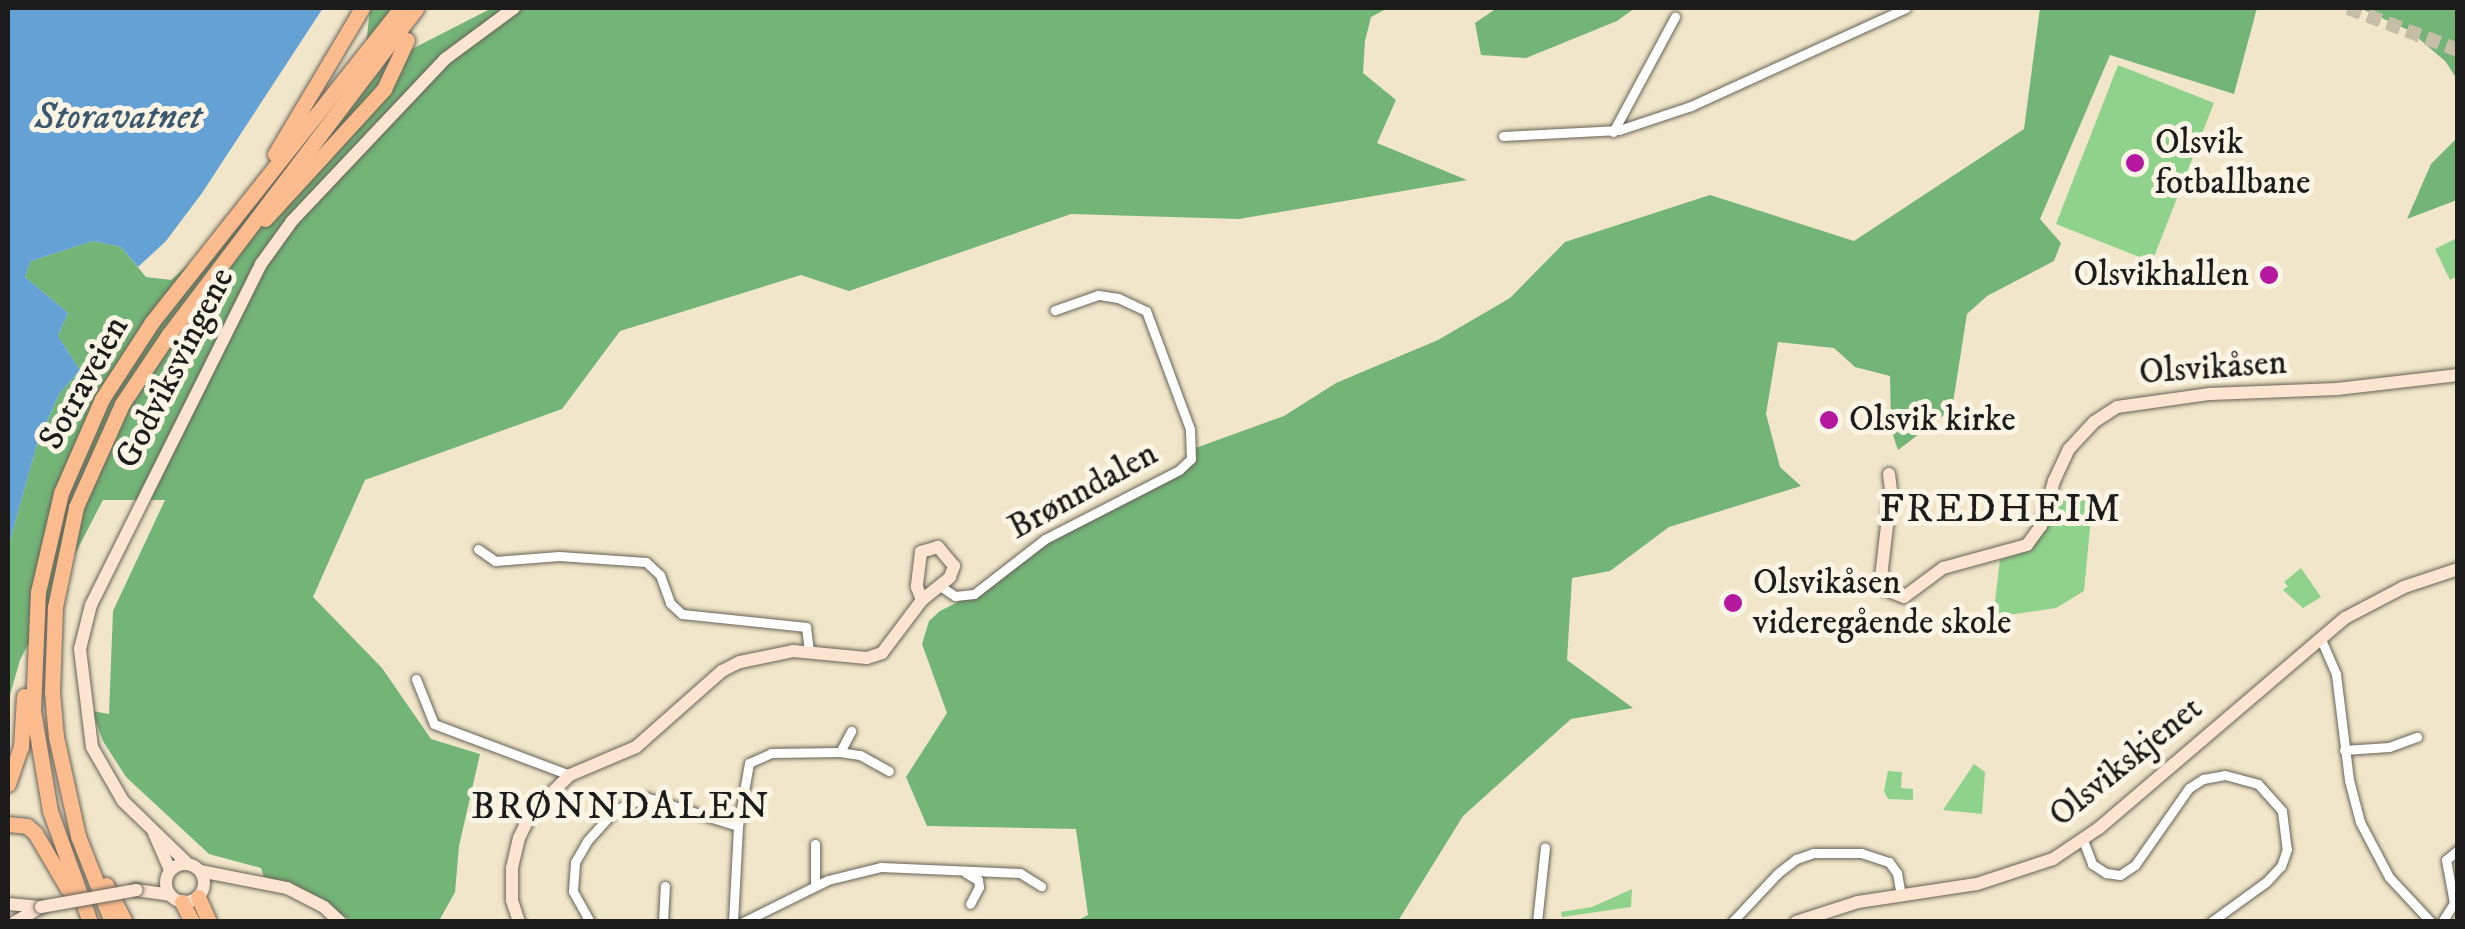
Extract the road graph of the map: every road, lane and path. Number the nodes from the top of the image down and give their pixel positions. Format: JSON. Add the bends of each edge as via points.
{"nodes":[{"id":1,"x":362,"y":8,"type":"edge"},
{"id":2,"x":401,"y":8,"type":"edge"},
{"id":3,"x":416,"y":8,"type":"edge"},
{"id":4,"x":514,"y":8,"type":"edge"},
{"id":5,"x":1906,"y":8,"type":"edge"},
{"id":6,"x":1675,"y":16,"type":"dead end"},
{"id":7,"x":407,"y":40,"type":"dead end"},
{"id":8,"x":352,"y":80,"type":"junction"},
{"id":9,"x":1612,"y":132,"type":"junction"},
{"id":10,"x":1503,"y":136,"type":"dead end"},
{"id":11,"x":238,"y":211,"type":"junction"},
{"id":12,"x":212,"y":277,"type":"junction"},
{"id":13,"x":1055,"y":310,"type":"dead end"},
{"id":14,"x":2458,"y":374,"type":"edge"},
{"id":15,"x":1889,"y":474,"type":"dead end"},
{"id":16,"x":478,"y":548,"type":"dead end"},
{"id":17,"x":2458,"y":569,"type":"edge"},
{"id":18,"x":940,"y":586,"type":"junction"},
{"id":19,"x":922,"y":600,"type":"junction"},
{"id":20,"x":35,"y":614,"type":"junction"},
{"id":21,"x":2320,"y":638,"type":"junction"},
{"id":22,"x":809,"y":652,"type":"junction"},
{"id":23,"x":416,"y":679,"type":"dead end"},
{"id":24,"x":850,"y":731,"type":"dead end"},
{"id":25,"x":2417,"y":737,"type":"dead end"},
{"id":26,"x":57,"y":747,"type":"junction"},
{"id":27,"x":2344,"y":750,"type":"junction"},
{"id":28,"x":840,"y":752,"type":"junction"},
{"id":29,"x":889,"y":771,"type":"dead end"},
{"id":30,"x":570,"y":775,"type":"junction"},
{"id":31,"x":8,"y":784,"type":"edge"},
{"id":32,"x":8,"y":824,"type":"edge"},
{"id":33,"x":150,"y":826,"type":"junction"},
{"id":34,"x":738,"y":826,"type":"junction"},
{"id":35,"x":2083,"y":840,"type":"junction"},
{"id":36,"x":815,"y":844,"type":"dead end"},
{"id":37,"x":1545,"y":847,"type":"dead end"},
{"id":38,"x":2458,"y":850,"type":"edge"},
{"id":39,"x":194,"y":868,"type":"junction"},
{"id":40,"x":966,"y":872,"type":"junction"},
{"id":41,"x":168,"y":873,"type":"junction"},
{"id":42,"x":237,"y":878,"type":"junction"},
{"id":43,"x":665,"y":886,"type":"dead end"},
{"id":44,"x":815,"y":886,"type":"junction"},
{"id":45,"x":1041,"y":886,"type":"dead end"},
{"id":46,"x":136,"y":890,"type":"junction"},
{"id":47,"x":189,"y":895,"type":"junction"},
{"id":48,"x":1901,"y":896,"type":"junction"},
{"id":49,"x":8,"y":904,"type":"edge"},
{"id":50,"x":970,"y":904,"type":"dead end"},
{"id":51,"x":41,"y":907,"type":"junction"},
{"id":52,"x":729,"y":920,"type":"edge"},
{"id":53,"x":14,"y":922,"type":"edge"},
{"id":54,"x":87,"y":922,"type":"edge"},
{"id":55,"x":112,"y":922,"type":"edge"},
{"id":56,"x":125,"y":922,"type":"edge"},
{"id":57,"x":192,"y":922,"type":"edge"},
{"id":58,"x":209,"y":922,"type":"edge"},
{"id":59,"x":340,"y":922,"type":"edge"},
{"id":60,"x":519,"y":922,"type":"edge"},
{"id":61,"x":590,"y":922,"type":"edge"},
{"id":62,"x":663,"y":922,"type":"edge"},
{"id":63,"x":743,"y":922,"type":"edge"},
{"id":64,"x":1536,"y":922,"type":"edge"},
{"id":65,"x":1732,"y":922,"type":"edge"},
{"id":66,"x":1796,"y":922,"type":"edge"},
{"id":67,"x":2210,"y":922,"type":"edge"},
{"id":68,"x":2431,"y":922,"type":"edge"},
{"id":69,"x":2442,"y":922,"type":"edge"}],
"edges":[{"from":1,"to":11,"type":"highway"},
{"from":2,"to":8,"type":"highway","name":"Sotraveien"},
{"from":3,"to":8,"type":"highway","name":"Sotraveien"},
{"from":4,"to":33,"type":"main road","name":"Godviksvingene","via":[[432,72],[292,221],[261,264],[91,605],[80,649],[92,747],[112,788]]},
{"from":5,"to":9,"type":"street","via":[[1691,106]]},
{"from":6,"to":9,"type":"street"},
{"from":7,"to":12,"type":"highway","via":[[373,102]]},
{"from":8,"to":11,"type":"highway","name":"Sotraveien"},
{"from":8,"to":12,"type":"highway","name":"Sotraveien"},
{"from":9,"to":10,"type":"street"},
{"from":11,"to":20,"type":"highway","name":"Sotraveien","via":[[102,399],[61,493]]},
{"from":12,"to":26,"type":"highway","name":"Sotraveien","via":[[122,404],[76,508],[54,627]]},
{"from":13,"to":18,"type":"street","name":"Brønndalen","via":[[1098,296],[1146,311],[1190,429],[1192,459],[1045,539],[974,594],[955,596]]},
{"from":14,"to":15,"type":"main road","name":"Olsvikåsen","via":[[2114,408],[2069,449],[2042,526],[2027,545],[1944,568],[1904,597],[1886,590],[1881,577]]},
{"from":16,"to":22,"type":"street","via":[[496,561],[576,556],[646,562],[682,614],[806,627]]},
{"from":17,"to":21,"type":"main road","name":"Olsvikskjenet","via":[[2378,598]]},
{"from":18,"to":19,"type":"main road"},
{"from":18,"to":19,"type":"main road","via":[[954,566],[938,546],[924,548],[917,586]]},
{"from":19,"to":22,"type":"main road","via":[[875,656]]},
{"from":20,"to":31,"type":"highway","via":[[25,638],[20,748]]},
{"from":20,"to":54,"type":"highway","name":"Sotraveien","via":[[38,755]]},
{"from":21,"to":27,"type":"street","via":[[2336,674]]},
{"from":21,"to":35,"type":"main road","name":"Olsvikskjenet"},
{"from":22,"to":30,"type":"main road","via":[[770,654],[732,666],[636,747]]},
{"from":23,"to":30,"type":"street","via":[[434,724]]},
{"from":24,"to":28,"type":"street"},
{"from":25,"to":27,"type":"street"},
{"from":26,"to":55,"type":"highway","name":"Sotraveien","via":[[78,836]]},
{"from":26,"to":56,"type":"highway","via":[[67,760],[100,872]]},
{"from":27,"to":68,"type":"street","via":[[2374,853]]},
{"from":28,"to":29,"type":"street"},
{"from":28,"to":34,"type":"street","via":[[770,753],[753,760]]},
{"from":30,"to":60,"type":"main road","via":[[531,813],[519,838],[512,900]]},
{"from":32,"to":54,"type":"highway","via":[[27,826],[39,837]]},
{"from":33,"to":39,"type":"main road","name":"Godviksvingene"},
{"from":33,"to":41,"type":"main road","name":"Godviksvingene"},
{"from":34,"to":52,"type":"street"},
{"from":34,"to":61,"type":"street","via":[[644,797],[615,810],[575,862],[572,891]]},
{"from":35,"to":48,"type":"main road","name":"Olsvikskjenet","via":[[2000,877]]},
{"from":35,"to":67,"type":"street","via":[[2092,864],[2120,875],[2189,788],[2225,775],[2258,784],[2282,812],[2288,850],[2266,882]]},
{"from":36,"to":44,"type":"street"},
{"from":37,"to":64,"type":"street"},
{"from":38,"to":69,"type":"street","via":[[2446,860],[2454,904]]},
{"from":39,"to":41,"type":"main road"},
{"from":39,"to":42,"type":"main road"},
{"from":39,"to":47,"type":"main road"},
{"from":40,"to":44,"type":"street","via":[[881,867]]},
{"from":40,"to":45,"type":"street","via":[[1020,873]]},
{"from":40,"to":50,"type":"street","via":[[979,887]]},
{"from":41,"to":46,"type":"main road"},
{"from":41,"to":47,"type":"main road","name":"Godviksvingene"},
{"from":42,"to":47,"type":"main road"},
{"from":42,"to":59,"type":"main road","via":[[287,888]]},
{"from":43,"to":62,"type":"street"},
{"from":44,"to":63,"type":"street"},
{"from":46,"to":47,"type":"main road"},
{"from":46,"to":51,"type":"main road","bridge":true},
{"from":47,"to":57,"type":"highway"},
{"from":47,"to":58,"type":"highway"},
{"from":48,"to":65,"type":"street","via":[[1889,862],[1862,853],[1814,853],[1796,858]]},
{"from":48,"to":66,"type":"main road","name":"Olsvikskjenet"},
{"from":49,"to":51,"type":"main road"},
{"from":49,"to":53,"type":"main road"},
{"from":51,"to":53,"type":"main road"}]}
